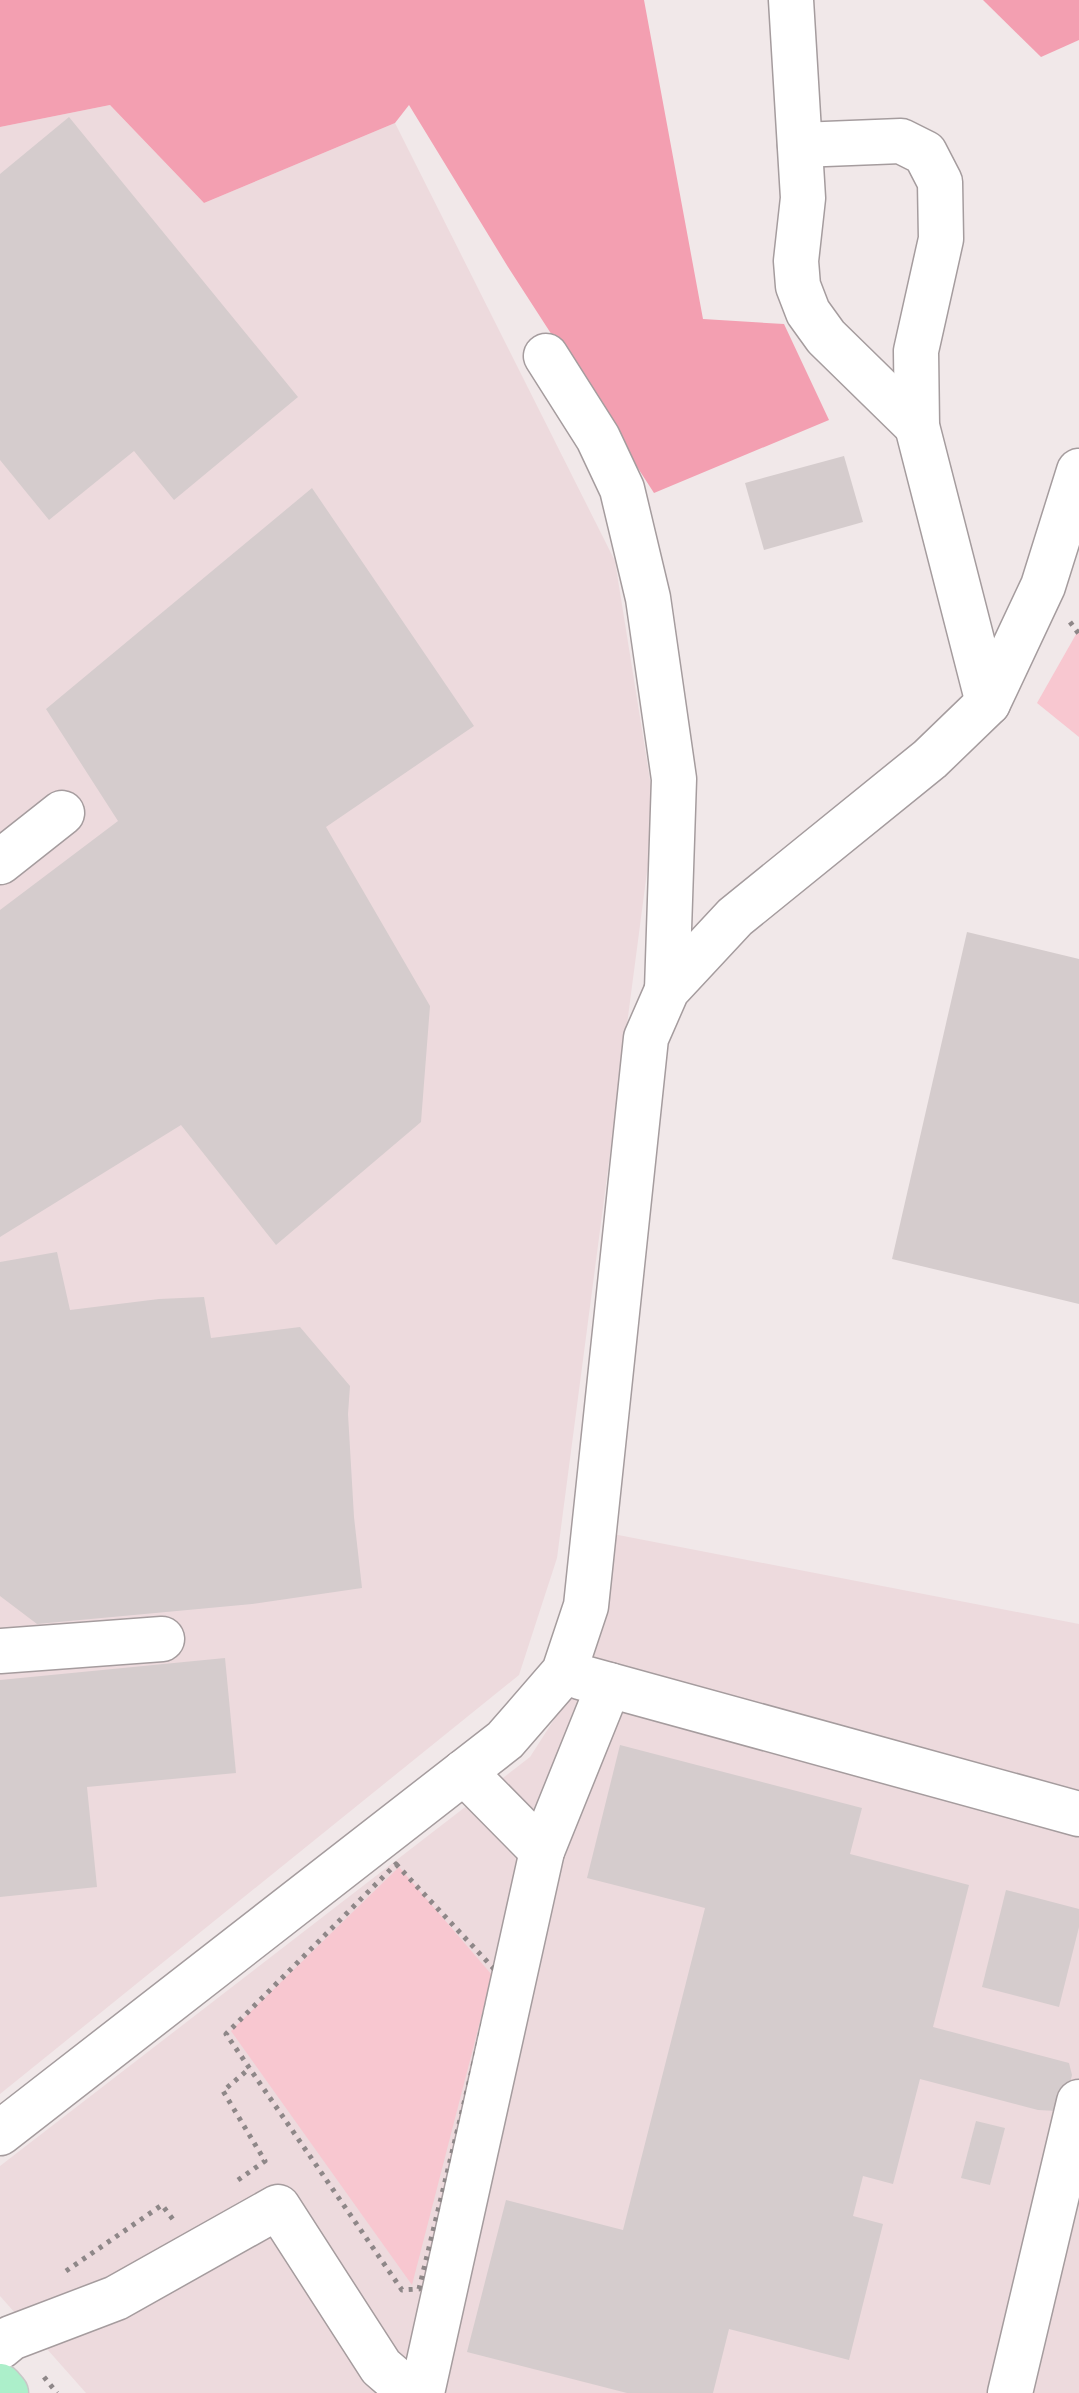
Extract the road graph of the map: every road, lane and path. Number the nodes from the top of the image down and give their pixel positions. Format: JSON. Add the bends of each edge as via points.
{"nodes":[{"id":1,"x":791,"y":0,"type":"edge"},
{"id":2,"x":800,"y":145,"type":"junction"},
{"id":3,"x":546,"y":356,"type":"dead end"},
{"id":4,"x":917,"y":426,"type":"junction"},
{"id":5,"x":1079,"y":471,"type":"edge"},
{"id":6,"x":988,"y":703,"type":"junction"},
{"id":7,"x":62,"y":813,"type":"dead end"},
{"id":8,"x":0,"y":862,"type":"edge"},
{"id":9,"x":667,"y":990,"type":"junction"},
{"id":10,"x":162,"y":1639,"type":"dead end"},
{"id":11,"x":0,"y":1651,"type":"edge"},
{"id":12,"x":564,"y":1672,"type":"junction"},
{"id":13,"x":609,"y":1685,"type":"junction"},
{"id":14,"x":464,"y":1772,"type":"junction"},
{"id":15,"x":1079,"y":1814,"type":"edge"},
{"id":16,"x":542,"y":1851,"type":"junction"},
{"id":17,"x":250,"y":2068,"type":"junction"},
{"id":18,"x":1079,"y":2102,"type":"edge"},
{"id":19,"x":0,"y":2133,"type":"edge"},
{"id":20,"x":230,"y":2186,"type":"dead end"},
{"id":21,"x":188,"y":2217,"type":"dead end"},
{"id":22,"x":62,"y":2274,"type":"dead end"},
{"id":23,"x":0,"y":2347,"type":"edge"},
{"id":24,"x":0,"y":2386,"type":"edge"},
{"id":25,"x":6,"y":2393,"type":"edge"},
{"id":26,"x":411,"y":2393,"type":"edge"},
{"id":27,"x":422,"y":2393,"type":"edge"},
{"id":28,"x":1010,"y":2393,"type":"edge"}],
"edges":[{"from":1,"to":2,"type":"street"},
{"from":2,"to":4,"type":"street","via":[[803,198],[796,261],[808,312],[826,337]]},
{"from":2,"to":4,"type":"street","via":[[901,141],[925,153],[940,182],[941,239],[916,351]]},
{"from":3,"to":9,"type":"street","via":[[598,438],[622,489],[648,598],[674,779]]},
{"from":4,"to":6,"type":"street"},
{"from":5,"to":6,"type":"street","via":[[1043,586]]},
{"from":6,"to":9,"type":"street","via":[[930,759],[735,917]]},
{"from":7,"to":8,"type":"street"},
{"from":9,"to":12,"type":"street","via":[[646,1038],[586,1606]]},
{"from":10,"to":11,"type":"street"},
{"from":12,"to":13,"type":"street"},
{"from":12,"to":14,"type":"street","via":[[505,1740]]},
{"from":13,"to":15,"type":"street"},
{"from":13,"to":16,"type":"street"},
{"from":14,"to":16,"type":"street"},
{"from":14,"to":19,"type":"street"},
{"from":16,"to":27,"type":"street"},
{"from":17,"to":17,"type":"path","via":[[226,2034],[396,1864],[496,1971],[419,2289],[402,2290]]},
{"from":17,"to":20,"type":"path","via":[[223,2091],[265,2161]]},
{"from":18,"to":28,"type":"street"},
{"from":21,"to":22,"type":"path","via":[[177,2225],[162,2205]]},
{"from":23,"to":26,"type":"street","via":[[11,2338],[116,2298],[278,2207],[381,2367]]},
{"from":24,"to":25,"type":"main road"}]}
